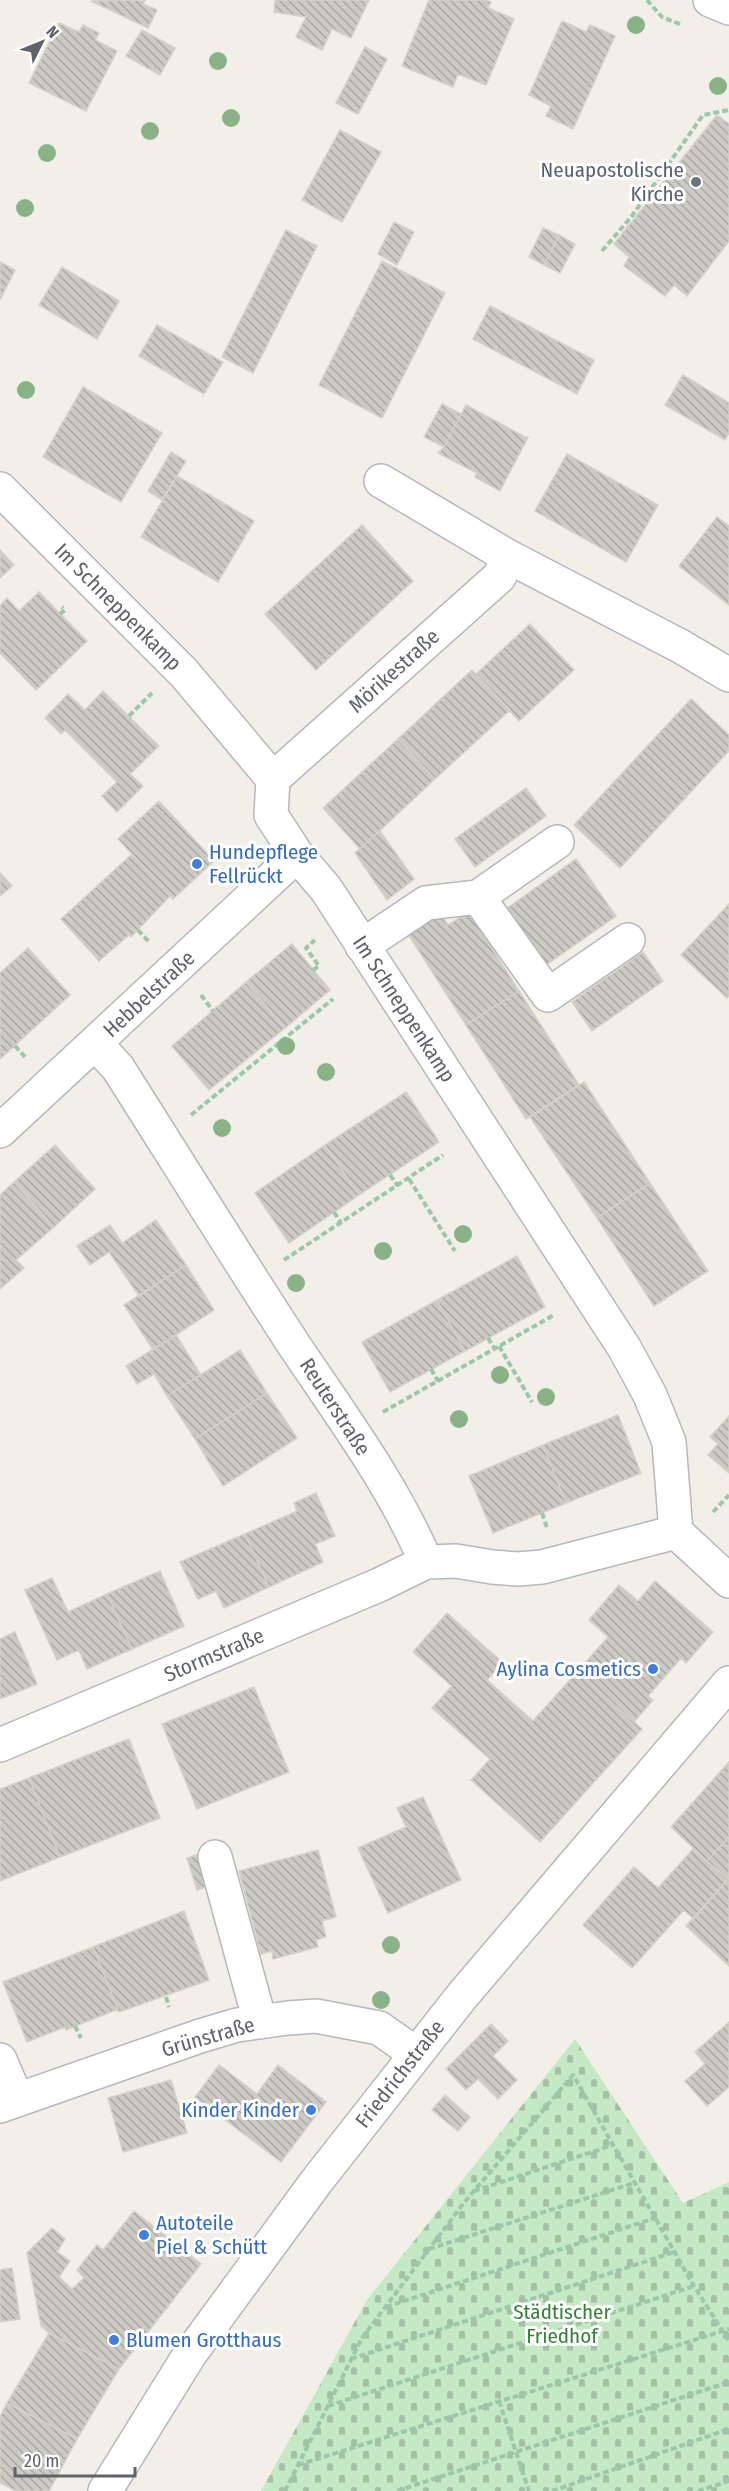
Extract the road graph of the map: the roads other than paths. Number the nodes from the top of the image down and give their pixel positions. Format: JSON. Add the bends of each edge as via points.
{"nodes":[{"id":1,"x":710,"y":0,"type":"edge"},
{"id":2,"x":729,"y":8,"type":"edge"},
{"id":3,"x":381,"y":481,"type":"dead end"},
{"id":4,"x":0,"y":489,"type":"edge"},
{"id":5,"x":509,"y":558,"type":"junction"},
{"id":6,"x":729,"y":675,"type":"edge"},
{"id":7,"x":273,"y":779,"type":"junction"},
{"id":8,"x":557,"y":842,"type":"dead end"},
{"id":9,"x":297,"y":855,"type":"junction"},
{"id":10,"x":478,"y":897,"type":"junction"},
{"id":11,"x":628,"y":940,"type":"dead end"},
{"id":12,"x":362,"y":946,"type":"junction"},
{"id":13,"x":96,"y":1044,"type":"junction"},
{"id":14,"x":0,"y":1131,"type":"edge"},
{"id":15,"x":676,"y":1532,"type":"junction"},
{"id":16,"x":426,"y":1562,"type":"junction"},
{"id":17,"x":729,"y":1581,"type":"edge"},
{"id":18,"x":729,"y":1683,"type":"edge"},
{"id":19,"x":0,"y":1745,"type":"edge"},
{"id":20,"x":215,"y":1857,"type":"dead end"},
{"id":21,"x":260,"y":2022,"type":"junction"},
{"id":22,"x":416,"y":2054,"type":"junction"},
{"id":23,"x":0,"y":2060,"type":"edge"},
{"id":24,"x":9,"y":2103,"type":"edge"},
{"id":25,"x":105,"y":2491,"type":"edge"}],
"edges":[{"from":1,"to":2,"type":"street"},
{"from":3,"to":5,"type":"street"},
{"from":4,"to":7,"type":"street","name":"Im Schneppenkamp","via":[[184,673]]},
{"from":5,"to":6,"type":"street"},
{"from":5,"to":7,"type":"street","name":"Mörikestraße","via":[[499,577]]},
{"from":7,"to":9,"type":"street","name":"Im Schneppenkamp","via":[[271,815]]},
{"from":8,"to":10,"type":"street"},
{"from":9,"to":12,"type":"street","name":"Im Schneppenkamp","via":[[326,889]]},
{"from":9,"to":13,"type":"street","name":"Hebbelstraße"},
{"from":10,"to":11,"type":"street","via":[[548,995]]},
{"from":10,"to":12,"type":"street","via":[[426,903]]},
{"from":12,"to":15,"type":"street","name":"Im Schneppenkamp","via":[[625,1350],[650,1395],[669,1442]]},
{"from":13,"to":14,"type":"street","name":"Hebbelstraße"},
{"from":13,"to":16,"type":"street","name":"Reuterstraße","via":[[118,1068],[351,1430],[409,1522]]},
{"from":15,"to":16,"type":"street","via":[[542,1567],[518,1569]]},
{"from":15,"to":17,"type":"street"},
{"from":16,"to":19,"type":"street","name":"Stormstraße","via":[[379,1586]]},
{"from":18,"to":22,"type":"street","name":"Friedrichstraße","via":[[498,1952]]},
{"from":20,"to":21,"type":"street"},
{"from":21,"to":22,"type":"street","name":"Grünstraße","via":[[316,2016],[379,2028]]},
{"from":21,"to":24,"type":"street","name":"Grünstraße","via":[[200,2036]]},
{"from":22,"to":25,"type":"street","name":"Friedrichstraße","via":[[190,2354]]},
{"from":23,"to":24,"type":"street"}]}
